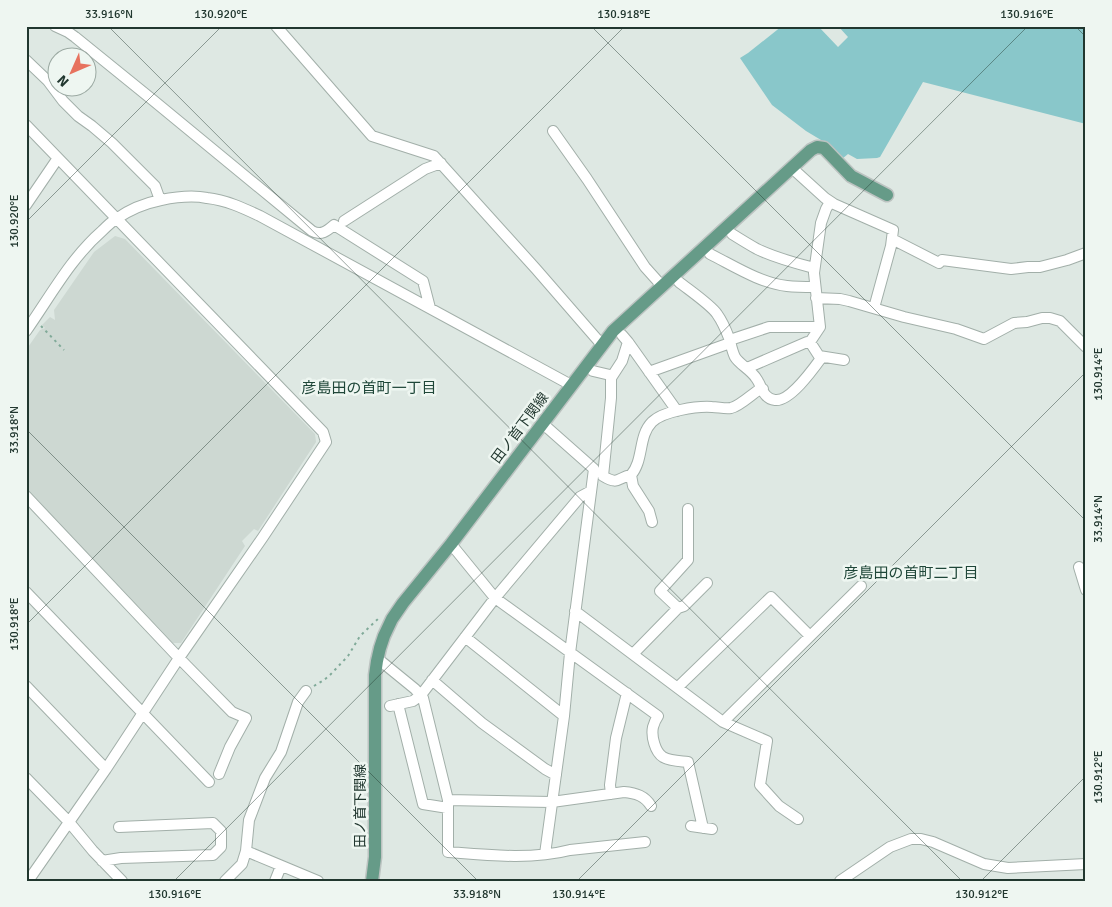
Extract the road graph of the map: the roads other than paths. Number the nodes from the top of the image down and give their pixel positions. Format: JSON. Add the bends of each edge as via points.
{"nodes":[{"id":1,"x":55,"y":26,"type":"edge"},
{"id":2,"x":276,"y":26,"type":"edge"},
{"id":3,"x":26,"y":60,"type":"edge"},
{"id":4,"x":26,"y":125,"type":"edge"},
{"id":5,"x":553,"y":131,"type":"dead end"},
{"id":6,"x":58,"y":158,"type":"junction"},
{"id":7,"x":441,"y":163,"type":"junction"},
{"id":8,"x":792,"y":168,"type":"junction"},
{"id":9,"x":887,"y":195,"type":"dead end"},
{"id":10,"x":160,"y":200,"type":"junction"},
{"id":11,"x":830,"y":202,"type":"junction"},
{"id":12,"x":26,"y":205,"type":"edge"},
{"id":13,"x":116,"y":218,"type":"junction"},
{"id":14,"x":344,"y":221,"type":"dead end"},
{"id":15,"x":732,"y":234,"type":"dead end"},
{"id":16,"x":893,"y":234,"type":"junction"},
{"id":17,"x":1086,"y":253,"type":"edge"},
{"id":18,"x":710,"y":254,"type":"dead end"},
{"id":19,"x":814,"y":268,"type":"junction"},
{"id":20,"x":679,"y":282,"type":"dead end"},
{"id":21,"x":662,"y":286,"type":"junction"},
{"id":22,"x":815,"y":287,"type":"junction"},
{"id":23,"x":816,"y":298,"type":"junction"},
{"id":24,"x":430,"y":308,"type":"junction"},
{"id":25,"x":874,"y":308,"type":"junction"},
{"id":26,"x":26,"y":311,"type":"edge"},
{"id":27,"x":34,"y":319,"type":"junction"},
{"id":28,"x":820,"y":328,"type":"junction"},
{"id":29,"x":26,"y":331,"type":"edge"},
{"id":30,"x":730,"y":341,"type":"junction"},
{"id":31,"x":810,"y":342,"type":"junction"},
{"id":32,"x":602,"y":345,"type":"junction"},
{"id":33,"x":1086,"y":347,"type":"edge"},
{"id":34,"x":822,"y":357,"type":"junction"},
{"id":35,"x":844,"y":360,"type":"dead end"},
{"id":36,"x":747,"y":368,"type":"junction"},
{"id":37,"x":593,"y":371,"type":"dead end"},
{"id":38,"x":649,"y":372,"type":"junction"},
{"id":39,"x":611,"y":378,"type":"junction"},
{"id":40,"x":571,"y":385,"type":"junction"},
{"id":41,"x":762,"y":389,"type":"junction"},
{"id":42,"x":677,"y":411,"type":"junction"},
{"id":43,"x":542,"y":423,"type":"junction"},
{"id":44,"x":631,"y":475,"type":"junction"},
{"id":45,"x":591,"y":491,"type":"junction"},
{"id":46,"x":26,"y":496,"type":"edge"},
{"id":47,"x":688,"y":509,"type":"dead end"},
{"id":48,"x":652,"y":522,"type":"dead end"},
{"id":49,"x":451,"y":544,"type":"junction"},
{"id":50,"x":1082,"y":573,"type":"edge"},
{"id":51,"x":707,"y":583,"type":"dead end"},
{"id":52,"x":861,"y":586,"type":"dead end"},
{"id":53,"x":1086,"y":590,"type":"edge"},
{"id":54,"x":26,"y":592,"type":"edge"},
{"id":55,"x":495,"y":598,"type":"junction"},
{"id":56,"x":678,"y":608,"type":"junction"},
{"id":57,"x":575,"y":610,"type":"junction"},
{"id":58,"x":810,"y":636,"type":"junction"},
{"id":59,"x":465,"y":637,"type":"junction"},
{"id":60,"x":570,"y":653,"type":"junction"},
{"id":61,"x":633,"y":654,"type":"junction"},
{"id":62,"x":179,"y":658,"type":"junction"},
{"id":63,"x":377,"y":658,"type":"junction"},
{"id":64,"x":432,"y":680,"type":"junction"},
{"id":65,"x":26,"y":686,"type":"edge"},
{"id":66,"x":678,"y":687,"type":"junction"},
{"id":67,"x":306,"y":690,"type":"road end"},
{"id":68,"x":627,"y":693,"type":"junction"},
{"id":69,"x":421,"y":695,"type":"junction"},
{"id":70,"x":143,"y":713,"type":"junction"},
{"id":71,"x":564,"y":716,"type":"junction"},
{"id":72,"x":723,"y":722,"type":"junction"},
{"id":73,"x":106,"y":769,"type":"junction"},
{"id":74,"x":219,"y":774,"type":"dead end"},
{"id":75,"x":556,"y":775,"type":"junction"},
{"id":76,"x":26,"y":778,"type":"edge"},
{"id":77,"x":209,"y":782,"type":"dead end"},
{"id":78,"x":611,"y":794,"type":"junction"},
{"id":79,"x":552,"y":802,"type":"junction"},
{"id":80,"x":448,"y":804,"type":"junction"},
{"id":81,"x":651,"y":806,"type":"dead end"},
{"id":82,"x":798,"y":820,"type":"dead end"},
{"id":83,"x":69,"y":822,"type":"junction"},
{"id":84,"x":691,"y":826,"type":"dead end"},
{"id":85,"x":119,"y":827,"type":"dead end"},
{"id":86,"x":645,"y":842,"type":"dead end"},
{"id":87,"x":246,"y":851,"type":"junction"},
{"id":88,"x":545,"y":854,"type":"junction"},
{"id":89,"x":102,"y":861,"type":"junction"},
{"id":90,"x":1086,"y":864,"type":"edge"},
{"id":91,"x":281,"y":866,"type":"junction"},
{"id":92,"x":27,"y":880,"type":"edge"},
{"id":93,"x":122,"y":881,"type":"edge"},
{"id":94,"x":225,"y":881,"type":"edge"},
{"id":95,"x":275,"y":881,"type":"edge"},
{"id":96,"x":318,"y":881,"type":"edge"},
{"id":97,"x":372,"y":881,"type":"edge"},
{"id":98,"x":840,"y":881,"type":"edge"}],
"edges":[{"from":1,"to":24,"type":"street","via":[[75,37],[154,100],[308,228],[320,233],[334,226],[424,281]]},
{"from":2,"to":7,"type":"street","via":[[372,136],[434,156]]},
{"from":3,"to":10,"type":"street","via":[[78,116],[112,143],[155,186]]},
{"from":4,"to":6,"type":"street"},
{"from":5,"to":21,"type":"street","via":[[645,267]]},
{"from":6,"to":12,"type":"street"},
{"from":6,"to":13,"type":"street"},
{"from":7,"to":14,"type":"street","via":[[425,169]]},
{"from":7,"to":32,"type":"street"},
{"from":8,"to":9,"type":"main road","name":"田ノ首下関線","via":[[811,150],[824,148],[851,176]]},
{"from":8,"to":11,"type":"street"},
{"from":8,"to":21,"type":"main road","name":"田ノ首下関線"},
{"from":10,"to":13,"type":"street"},
{"from":10,"to":24,"type":"street","via":[[206,197],[228,202]]},
{"from":11,"to":16,"type":"street"},
{"from":11,"to":19,"type":"street","via":[[821,223]]},
{"from":13,"to":27,"type":"street","via":[[82,251]]},
{"from":13,"to":62,"type":"street","via":[[323,432],[326,442]]},
{"from":15,"to":19,"type":"street","via":[[763,251]]},
{"from":16,"to":17,"type":"street","via":[[939,263],[942,260],[1011,269],[1040,267]]},
{"from":16,"to":25,"type":"street"},
{"from":18,"to":22,"type":"street","via":[[757,278],[786,286]]},
{"from":19,"to":22,"type":"street"},
{"from":20,"to":30,"type":"street","via":[[716,313]]},
{"from":21,"to":32,"type":"main road","name":"田ノ首下関線"},
{"from":22,"to":23,"type":"street"},
{"from":23,"to":25,"type":"street","via":[[840,299]]},
{"from":23,"to":28,"type":"street"},
{"from":24,"to":40,"type":"street"},
{"from":25,"to":33,"type":"street","via":[[984,339],[1014,323],[1050,318],[1060,321]]},
{"from":26,"to":27,"type":"street"},
{"from":27,"to":29,"type":"street"},
{"from":28,"to":30,"type":"street","via":[[769,327]]},
{"from":28,"to":31,"type":"street"},
{"from":30,"to":36,"type":"street","via":[[735,358]]},
{"from":30,"to":38,"type":"street"},
{"from":31,"to":34,"type":"street"},
{"from":31,"to":36,"type":"street"},
{"from":32,"to":40,"type":"main road","name":"田ノ首下関線"},
{"from":34,"to":35,"type":"street"},
{"from":34,"to":41,"type":"street","via":[[788,396],[775,400],[768,398]]},
{"from":36,"to":41,"type":"street"},
{"from":37,"to":39,"type":"street"},
{"from":38,"to":39,"type":"street","via":[[625,338],[622,361]]},
{"from":38,"to":42,"type":"street"},
{"from":39,"to":44,"type":"street","via":[[603,476],[615,481]]},
{"from":40,"to":43,"type":"main road","name":"田ノ首下関線"},
{"from":41,"to":42,"type":"street","via":[[734,407]]},
{"from":42,"to":44,"type":"street","via":[[651,423]]},
{"from":43,"to":45,"type":"street","via":[[594,469]]},
{"from":43,"to":49,"type":"main road","name":"田ノ首下関線"},
{"from":44,"to":48,"type":"street","via":[[633,486]]},
{"from":45,"to":55,"type":"street","via":[[580,497]]},
{"from":45,"to":57,"type":"street"},
{"from":46,"to":62,"type":"street"},
{"from":47,"to":56,"type":"street","via":[[688,560],[660,590]]},
{"from":49,"to":55,"type":"street"},
{"from":49,"to":63,"type":"main road","name":"田ノ首下関線","via":[[392,619]]},
{"from":50,"to":53,"type":"street"},
{"from":51,"to":56,"type":"street"},
{"from":52,"to":58,"type":"street"},
{"from":54,"to":70,"type":"street"},
{"from":55,"to":59,"type":"street"},
{"from":55,"to":60,"type":"street"},
{"from":56,"to":61,"type":"street"},
{"from":57,"to":60,"type":"street"},
{"from":57,"to":61,"type":"street"},
{"from":58,"to":66,"type":"street","via":[[771,597]]},
{"from":58,"to":72,"type":"street"},
{"from":59,"to":64,"type":"street"},
{"from":59,"to":71,"type":"street"},
{"from":60,"to":68,"type":"street"},
{"from":60,"to":71,"type":"street"},
{"from":61,"to":66,"type":"street"},
{"from":62,"to":70,"type":"street"},
{"from":62,"to":74,"type":"street","via":[[232,712],[246,718]]},
{"from":63,"to":69,"type":"street"},
{"from":63,"to":97,"type":"main road","name":"田ノ首下関線"},
{"from":64,"to":69,"type":"street"},
{"from":64,"to":75,"type":"street","via":[[482,722]]},
{"from":65,"to":73,"type":"street"},
{"from":66,"to":72,"type":"street"},
{"from":67,"to":87,"type":"street","via":[[296,706],[281,752],[265,778],[249,820]]},
{"from":68,"to":78,"type":"street","via":[[616,738]]},
{"from":68,"to":84,"type":"street","via":[[658,716],[653,730],[660,754],[688,762],[707,828]]},
{"from":69,"to":80,"type":"street"},
{"from":69,"to":80,"type":"street","via":[[413,701],[394,705],[422,804]]},
{"from":70,"to":73,"type":"street"},
{"from":70,"to":77,"type":"street"},
{"from":71,"to":75,"type":"street"},
{"from":72,"to":82,"type":"street","via":[[767,742],[760,785],[779,806]]},
{"from":73,"to":83,"type":"street"},
{"from":75,"to":79,"type":"street"},
{"from":76,"to":83,"type":"street"},
{"from":78,"to":79,"type":"street"},
{"from":78,"to":81,"type":"street","via":[[634,793],[645,798]]},
{"from":79,"to":80,"type":"street"},
{"from":79,"to":88,"type":"street"},
{"from":80,"to":88,"type":"street","via":[[448,852],[490,856]]},
{"from":83,"to":89,"type":"street"},
{"from":83,"to":92,"type":"street"},
{"from":85,"to":89,"type":"street","via":[[213,823],[221,831],[221,847],[213,855]]},
{"from":86,"to":88,"type":"street"},
{"from":87,"to":91,"type":"street"},
{"from":87,"to":94,"type":"street","via":[[242,864]]},
{"from":89,"to":93,"type":"street"},
{"from":90,"to":98,"type":"street","via":[[997,867],[933,842],[910,839],[890,848]]},
{"from":91,"to":95,"type":"street"},
{"from":91,"to":96,"type":"street"}]}
